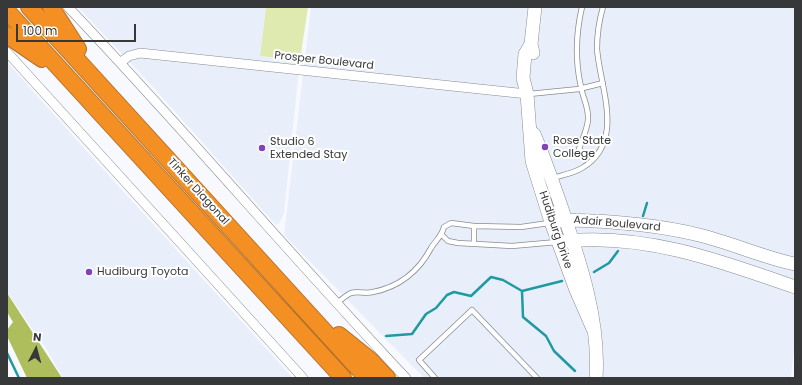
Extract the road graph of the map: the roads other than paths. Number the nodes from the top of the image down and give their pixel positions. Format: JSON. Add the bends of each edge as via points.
{"nodes":[{"id":1,"x":29,"y":7,"type":"edge"},
{"id":2,"x":51,"y":7,"type":"edge"},
{"id":3,"x":68,"y":7,"type":"edge"},
{"id":4,"x":534,"y":7,"type":"edge"},
{"id":5,"x":582,"y":7,"type":"edge"},
{"id":6,"x":603,"y":7,"type":"edge"},
{"id":7,"x":7,"y":11,"type":"edge"},
{"id":8,"x":7,"y":35,"type":"edge"},
{"id":9,"x":7,"y":52,"type":"edge"},
{"id":10,"x":121,"y":62,"type":"junction"},
{"id":11,"x":68,"y":76,"type":"junction"},
{"id":12,"x":603,"y":83,"type":"junction"},
{"id":13,"x":102,"y":87,"type":"junction"},
{"id":14,"x":581,"y":88,"type":"junction"},
{"id":15,"x":527,"y":94,"type":"junction"},
{"id":16,"x":530,"y":127,"type":"junction"},
{"id":17,"x":595,"y":157,"type":"junction"},
{"id":18,"x":551,"y":178,"type":"junction"},
{"id":19,"x":566,"y":220,"type":"junction"},
{"id":20,"x":551,"y":222,"type":"junction"},
{"id":21,"x":474,"y":226,"type":"junction"},
{"id":22,"x":442,"y":235,"type":"junction"},
{"id":23,"x":573,"y":240,"type":"junction"},
{"id":24,"x":558,"y":241,"type":"junction"},
{"id":25,"x":474,"y":244,"type":"junction"},
{"id":26,"x":795,"y":264,"type":"edge"},
{"id":27,"x":795,"y":287,"type":"edge"},
{"id":28,"x":297,"y":301,"type":"junction"},
{"id":29,"x":336,"y":304,"type":"junction"},
{"id":30,"x":593,"y":329,"type":"junction"},
{"id":31,"x":320,"y":353,"type":"junction"},
{"id":32,"x":304,"y":378,"type":"edge"},
{"id":33,"x":334,"y":378,"type":"edge"},
{"id":34,"x":343,"y":378,"type":"edge"},
{"id":35,"x":367,"y":378,"type":"edge"},
{"id":36,"x":387,"y":378,"type":"edge"},
{"id":37,"x":406,"y":378,"type":"edge"},
{"id":38,"x":435,"y":378,"type":"edge"},
{"id":39,"x":537,"y":378,"type":"edge"},
{"id":40,"x":596,"y":378,"type":"edge"}],
"edges":[{"from":1,"to":13,"type":"highway","name":"Tinker Diagonal"},
{"from":2,"to":13,"type":"highway"},
{"from":3,"to":10,"type":"street"},
{"from":4,"to":15,"type":"street","name":"Hudiburg Drive","via":[[523,78]]},
{"from":5,"to":14,"type":"lane","via":[[577,31]]},
{"from":6,"to":12,"type":"lane","via":[[597,37]]},
{"from":7,"to":11,"type":"highway","name":"Tinker Diagonal"},
{"from":8,"to":11,"type":"highway"},
{"from":9,"to":32,"type":"street"},
{"from":10,"to":15,"type":"street","name":"Prosper Boulevard","via":[[140,53]]},
{"from":10,"to":29,"type":"street"},
{"from":11,"to":31,"type":"highway","name":"Tinker Diagonal"},
{"from":12,"to":14,"type":"lane"},
{"from":12,"to":17,"type":"lane","via":[[608,121],[605,141]]},
{"from":13,"to":28,"type":"highway","name":"Tinker Diagonal"},
{"from":14,"to":15,"type":"lane"},
{"from":14,"to":17,"type":"lane","via":[[588,105],[588,121],[579,149],[584,154]]},
{"from":15,"to":16,"type":"street","name":"Hudiburg Drive"},
{"from":16,"to":18,"type":"street","name":"Hudiburg Drive","via":[[545,158]]},
{"from":16,"to":20,"type":"street","name":"Hudiburg Drive","via":[[532,161]]},
{"from":17,"to":18,"type":"lane","via":[[575,172]]},
{"from":18,"to":19,"type":"street","name":"Hudiburg Drive"},
{"from":19,"to":20,"type":"street","name":"Adair Boulevard"},
{"from":19,"to":23,"type":"street","name":"Hudiburg Drive"},
{"from":19,"to":26,"type":"street","name":"Adair Boulevard","via":[[618,222],[673,229],[706,236]]},
{"from":20,"to":21,"type":"lane","name":"Adair Boulevard","via":[[521,227]]},
{"from":20,"to":24,"type":"street","name":"Hudiburg Drive"},
{"from":21,"to":22,"type":"lane","name":"Adair Boulevard","via":[[451,223],[444,227]]},
{"from":21,"to":25,"type":"lane"},
{"from":22,"to":25,"type":"lane","name":"Adair Boulevard","via":[[448,241]]},
{"from":22,"to":29,"type":"lane","name":"Adair Boulevard","via":[[433,244],[423,263],[400,282],[385,290],[352,293]]},
{"from":23,"to":24,"type":"street","name":"Adair Boulevard"},
{"from":23,"to":27,"type":"street","name":"Adair Boulevard","via":[[614,240],[682,250]]},
{"from":23,"to":30,"type":"street","name":"Hudiburg Drive","via":[[586,286]]},
{"from":24,"to":25,"type":"lane","name":"Adair Boulevard","via":[[512,246]]},
{"from":24,"to":30,"type":"street","name":"Hudiburg Drive"},
{"from":28,"to":35,"type":"highway","name":"Tinker Diagonal"},
{"from":28,"to":36,"type":"highway","via":[[370,360]]},
{"from":29,"to":37,"type":"street"},
{"from":30,"to":40,"type":"street","name":"Hudiburg Drive","via":[[597,356]]},
{"from":31,"to":33,"type":"highway"},
{"from":31,"to":34,"type":"highway","name":"Tinker Diagonal"},
{"from":38,"to":39,"type":"lane","via":[[419,360],[472,310]]}]}
